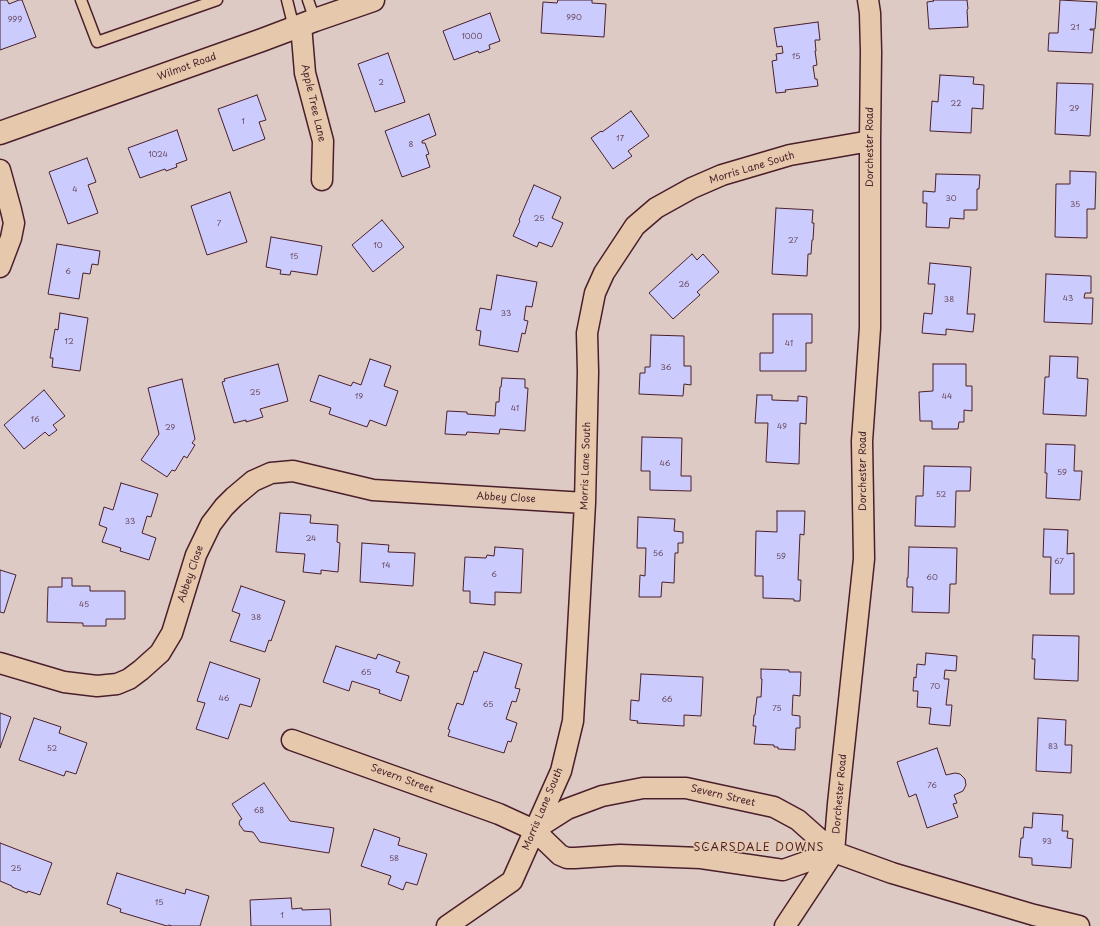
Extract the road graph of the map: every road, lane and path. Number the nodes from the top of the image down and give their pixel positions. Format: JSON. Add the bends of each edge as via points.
{"nodes":[{"id":1,"x":81,"y":0,"type":"edge"},
{"id":2,"x":217,"y":0,"type":"edge"},
{"id":3,"x":287,"y":0,"type":"edge"},
{"id":4,"x":373,"y":0,"type":"edge"},
{"id":5,"x":868,"y":0,"type":"edge"},
{"id":6,"x":304,"y":18,"type":"edge"},
{"id":7,"x":0,"y":133,"type":"edge"},
{"id":8,"x":870,"y":141,"type":"junction"},
{"id":9,"x":0,"y":170,"type":"edge"},
{"id":10,"x":322,"y":180,"type":"dead end"},
{"id":11,"x":0,"y":267,"type":"edge"},
{"id":12,"x":585,"y":503,"type":"junction"},
{"id":13,"x":0,"y":663,"type":"edge"},
{"id":14,"x":292,"y":740,"type":"dead end"},
{"id":15,"x":534,"y":830,"type":"junction"},
{"id":16,"x":834,"y":852,"type":"junction"},
{"id":17,"x":448,"y":926,"type":"edge"},
{"id":18,"x":785,"y":926,"type":"edge"},
{"id":19,"x":1080,"y":926,"type":"edge"}],
"edges":[{"from":1,"to":2,"type":"lane","via":[[96,42]]},
{"from":3,"to":6,"type":"lane"},
{"from":4,"to":6,"type":"street","name":"Wilmot Road"},
{"from":5,"to":8,"type":"street","name":"Dorchester Road","via":[[871,52]]},
{"from":6,"to":7,"type":"street","name":"Wilmot Road","via":[[262,40]]},
{"from":6,"to":10,"type":"street","name":"Apple Tree Lane","via":[[305,73],[323,141]]},
{"from":8,"to":12,"type":"street","name":"Morris Lane South","via":[[790,155],[722,175],[656,208],[636,226],[604,273],[595,293],[587,333]]},
{"from":8,"to":16,"type":"street","name":"Dorchester Road","via":[[870,328],[862,441],[864,558]]},
{"from":9,"to":11,"type":"street","via":[[14,223]]},
{"from":12,"to":13,"type":"street","name":"Abbey Close","via":[[373,490],[294,470],[271,473],[253,481],[234,497],[211,524],[196,555],[172,633],[160,654],[129,679],[117,684],[97,686],[64,682]]},
{"from":12,"to":15,"type":"street","name":"Morris Lane South","via":[[573,721],[561,771]]},
{"from":14,"to":15,"type":"street","name":"Severn Street","via":[[499,814]]},
{"from":15,"to":16,"type":"street","name":"Severn Street","via":[[560,855],[567,858],[620,855],[701,858],[784,870]]},
{"from":15,"to":16,"type":"street","name":"Severn Street","via":[[567,809],[602,796],[644,788],[686,788],[774,807],[798,820]]},
{"from":15,"to":17,"type":"street","name":"Morris Lane South","via":[[512,881]]},
{"from":16,"to":18,"type":"street","name":"Dorchester Road"},
{"from":16,"to":19,"type":"street","name":"Severn Street","via":[[892,873]]}]}
